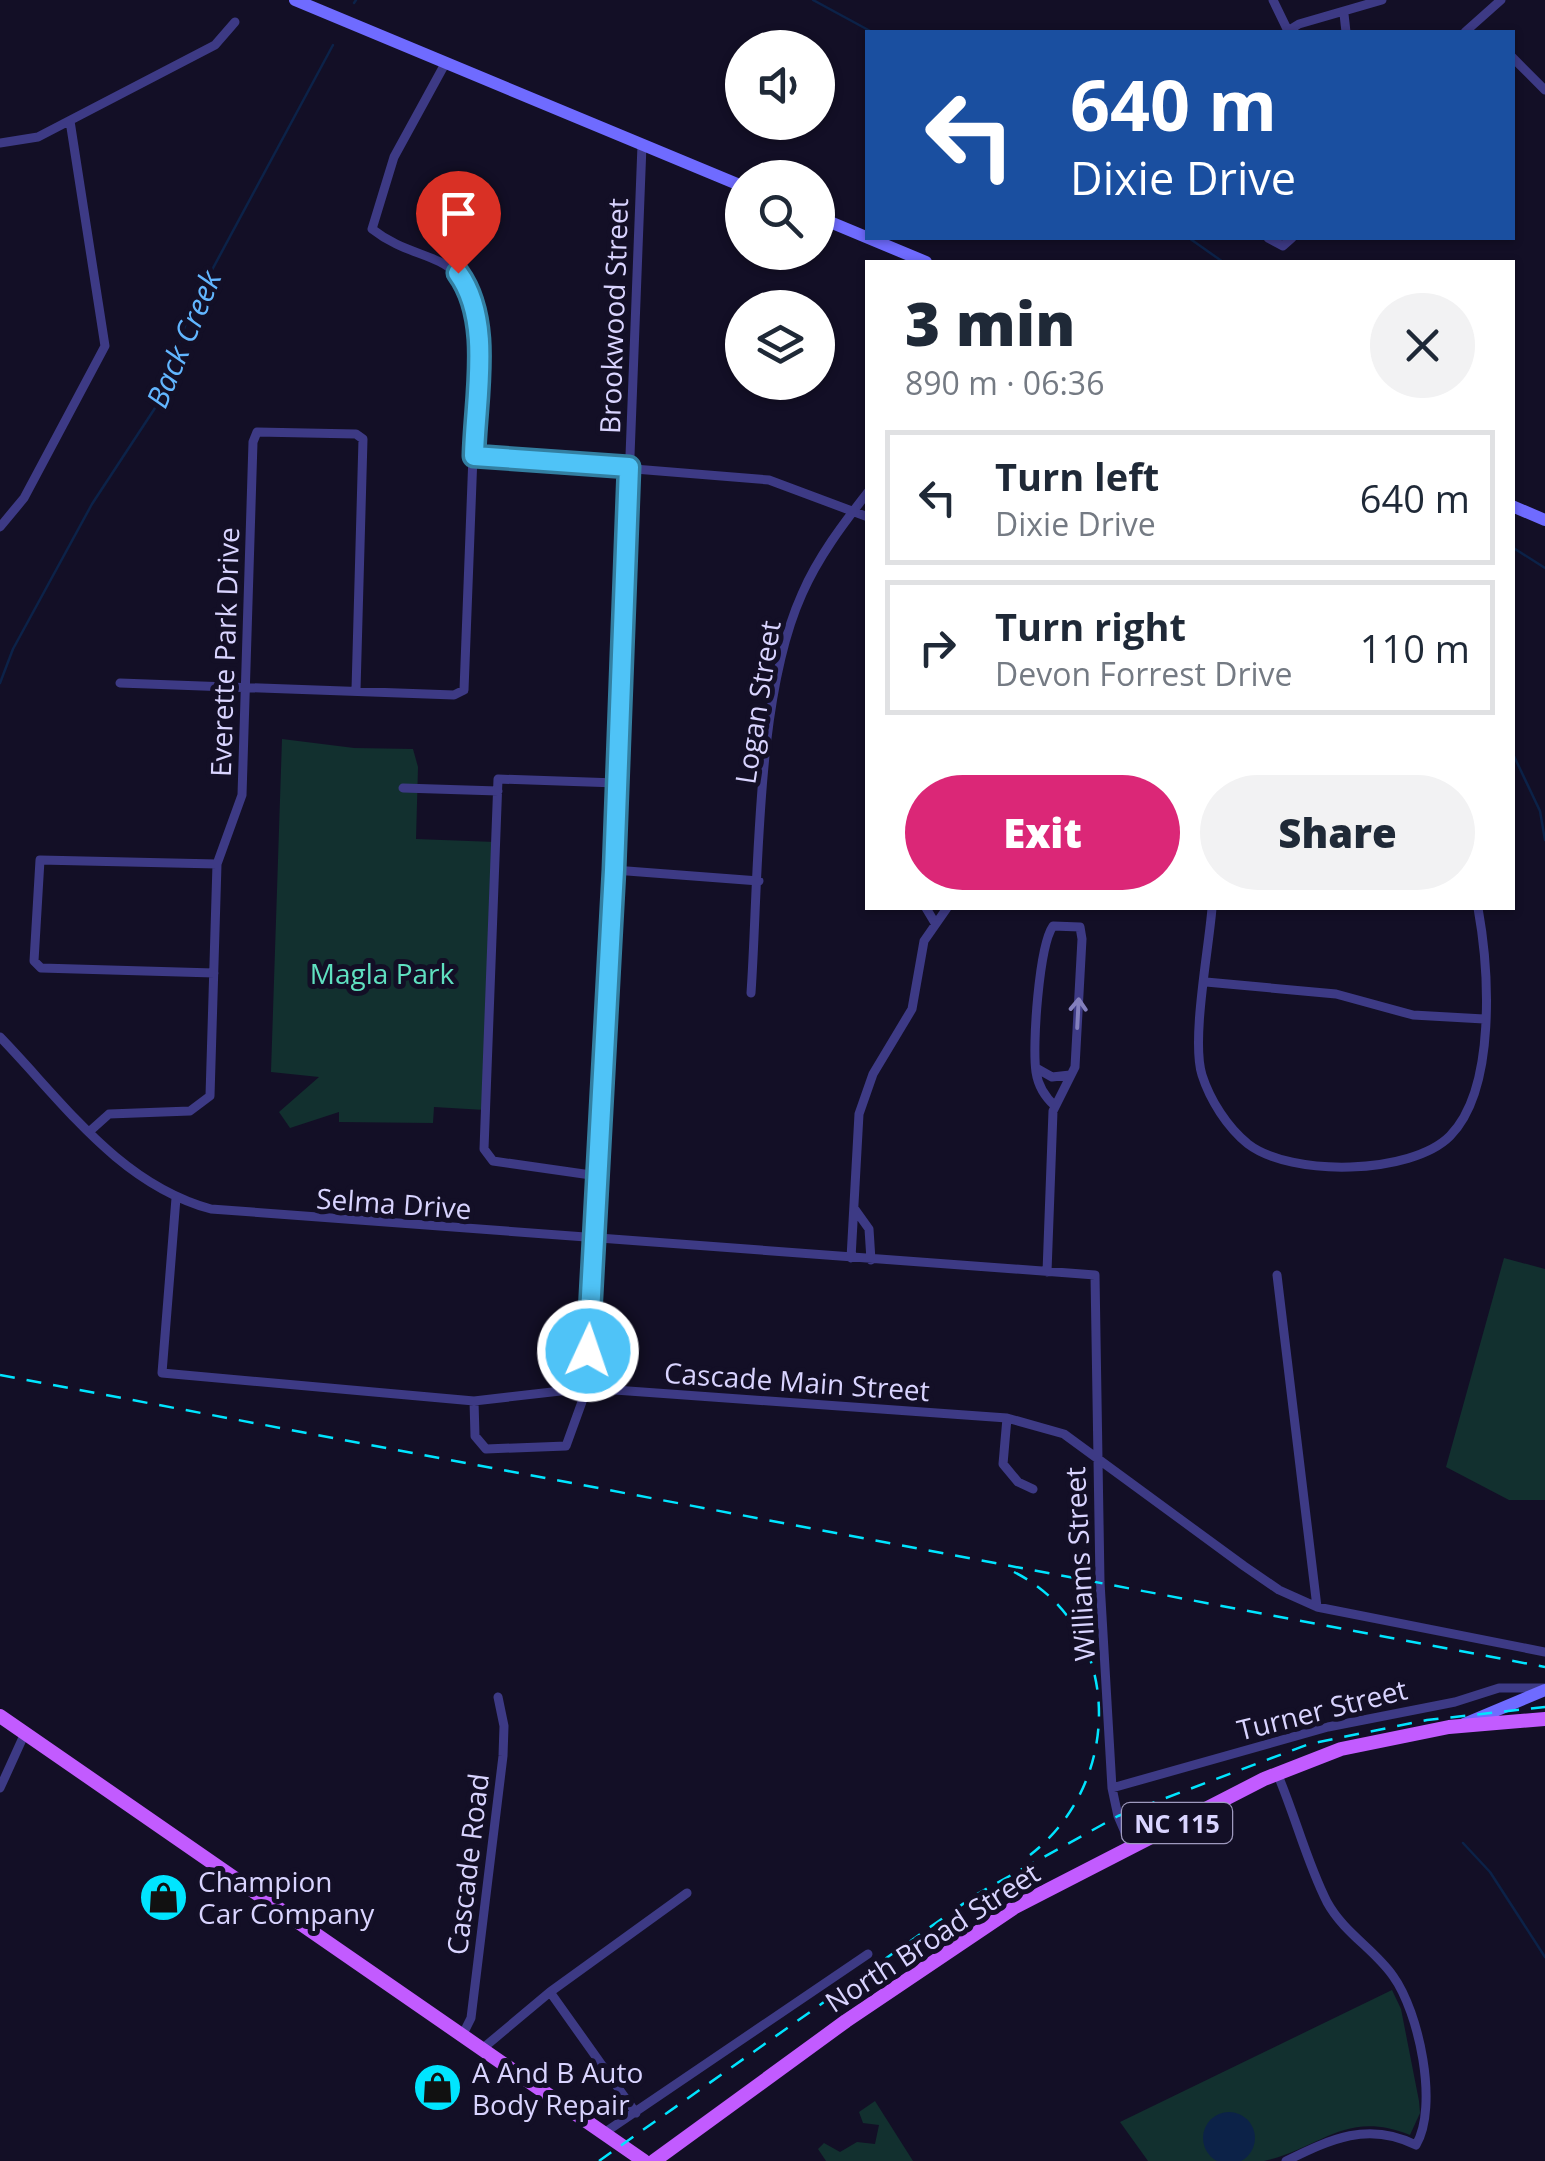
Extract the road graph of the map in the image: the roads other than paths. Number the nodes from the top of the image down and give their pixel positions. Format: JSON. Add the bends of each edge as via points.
{"nodes":[{"id":1,"x":295,"y":0,"type":"edge"},
{"id":2,"x":1273,"y":0,"type":"edge"},
{"id":3,"x":1382,"y":0,"type":"edge"},
{"id":4,"x":1500,"y":0,"type":"edge"},
{"id":5,"x":1344,"y":14,"type":"junction"},
{"id":6,"x":235,"y":22,"type":"dead end"},
{"id":7,"x":1478,"y":22,"type":"junction"},
{"id":8,"x":1285,"y":30,"type":"edge"},
{"id":9,"x":1292,"y":30,"type":"edge"},
{"id":10,"x":1346,"y":30,"type":"edge"},
{"id":11,"x":1468,"y":30,"type":"edge"},
{"id":12,"x":1486,"y":30,"type":"edge"},
{"id":13,"x":1515,"y":60,"type":"edge"},
{"id":14,"x":446,"y":62,"type":"junction"},
{"id":15,"x":1545,"y":90,"type":"edge"},
{"id":16,"x":70,"y":121,"type":"junction"},
{"id":17,"x":0,"y":143,"type":"edge"},
{"id":18,"x":642,"y":145,"type":"junction"},
{"id":19,"x":725,"y":179,"type":"edge"},
{"id":20,"x":835,"y":224,"type":"edge"},
{"id":21,"x":865,"y":237,"type":"edge"},
{"id":22,"x":873,"y":240,"type":"edge"},
{"id":23,"x":921,"y":260,"type":"edge"},
{"id":24,"x":474,"y":456,"type":"junction"},
{"id":25,"x":629,"y":467,"type":"junction"},
{"id":26,"x":865,"y":496,"type":"edge"},
{"id":27,"x":1515,"y":507,"type":"edge"},
{"id":28,"x":854,"y":510,"type":"junction"},
{"id":29,"x":865,"y":515,"type":"edge"},
{"id":30,"x":1545,"y":520,"type":"edge"},
{"id":31,"x":0,"y":527,"type":"edge"},
{"id":32,"x":120,"y":683,"type":"dead end"},
{"id":33,"x":245,"y":686,"type":"junction"},
{"id":34,"x":356,"y":690,"type":"junction"},
{"id":35,"x":617,"y":783,"type":"junction"},
{"id":36,"x":403,"y":788,"type":"dead end"},
{"id":37,"x":498,"y":791,"type":"junction"},
{"id":38,"x":217,"y":864,"type":"junction"},
{"id":39,"x":614,"y":870,"type":"junction"},
{"id":40,"x":759,"y":881,"type":"junction"},
{"id":41,"x":927,"y":910,"type":"edge"},
{"id":42,"x":946,"y":910,"type":"edge"},
{"id":43,"x":1212,"y":910,"type":"edge"},
{"id":44,"x":1478,"y":910,"type":"edge"},
{"id":45,"x":936,"y":923,"type":"junction"},
{"id":46,"x":214,"y":973,"type":"junction"},
{"id":47,"x":1206,"y":982,"type":"junction"},
{"id":48,"x":752,"y":993,"type":"dead end"},
{"id":49,"x":1484,"y":1019,"type":"junction"},
{"id":50,"x":0,"y":1037,"type":"edge"},
{"id":51,"x":1036,"y":1068,"type":"junction"},
{"id":52,"x":1071,"y":1075,"type":"junction"},
{"id":53,"x":1055,"y":1106,"type":"junction"},
{"id":54,"x":90,"y":1131,"type":"junction"},
{"id":55,"x":598,"y":1176,"type":"junction"},
{"id":56,"x":176,"y":1198,"type":"junction"},
{"id":57,"x":854,"y":1208,"type":"junction"},
{"id":58,"x":594,"y":1240,"type":"junction"},
{"id":59,"x":851,"y":1258,"type":"junction"},
{"id":60,"x":871,"y":1260,"type":"junction"},
{"id":61,"x":1047,"y":1272,"type":"junction"},
{"id":62,"x":1095,"y":1275,"type":"joint"},
{"id":63,"x":1277,"y":1275,"type":"dead end"},
{"id":64,"x":587,"y":1388,"type":"junction"},
{"id":65,"x":474,"y":1401,"type":"junction"},
{"id":66,"x":1008,"y":1418,"type":"junction"},
{"id":67,"x":1096,"y":1454,"type":"junction"},
{"id":68,"x":1032,"y":1489,"type":"dead end"},
{"id":69,"x":1318,"y":1607,"type":"junction"},
{"id":70,"x":1545,"y":1652,"type":"edge"},
{"id":71,"x":1545,"y":1689,"type":"edge"},
{"id":72,"x":498,"y":1696,"type":"dead end"},
{"id":73,"x":0,"y":1716,"type":"edge"},
{"id":74,"x":1545,"y":1719,"type":"edge"},
{"id":75,"x":1459,"y":1726,"type":"junction"},
{"id":76,"x":26,"y":1733,"type":"junction"},
{"id":77,"x":1277,"y":1774,"type":"junction"},
{"id":78,"x":0,"y":1788,"type":"edge"},
{"id":79,"x":1112,"y":1788,"type":"junction"},
{"id":80,"x":1131,"y":1846,"type":"junction"},
{"id":81,"x":688,"y":1893,"type":"dead end"},
{"id":82,"x":868,"y":1954,"type":"dead end"},
{"id":83,"x":550,"y":1992,"type":"junction"},
{"id":84,"x":462,"y":2036,"type":"junction"},
{"id":85,"x":482,"y":2049,"type":"junction"},
{"id":86,"x":636,"y":2113,"type":"junction"},
{"id":87,"x":604,"y":2133,"type":"junction"},
{"id":88,"x":644,"y":2161,"type":"edge"},
{"id":89,"x":654,"y":2161,"type":"edge"},
{"id":90,"x":1286,"y":2161,"type":"edge"}],
"edges":[{"from":1,"to":14,"type":"main road"},
{"from":2,"to":8,"type":"street"},
{"from":3,"to":5,"type":"street"},
{"from":4,"to":7,"type":"street"},
{"from":5,"to":9,"type":"street"},
{"from":5,"to":10,"type":"street"},
{"from":6,"to":16,"type":"street","via":[[215,45]]},
{"from":7,"to":11,"type":"street"},
{"from":7,"to":12,"type":"street"},
{"from":13,"to":15,"type":"street"},
{"from":14,"to":18,"type":"main road"},
{"from":14,"to":24,"type":"street","via":[[394,157],[372,229],[438,258],[468,287],[478,325]]},
{"from":16,"to":17,"type":"street","via":[[38,137]]},
{"from":16,"to":31,"type":"street","via":[[106,346],[24,498]]},
{"from":18,"to":19,"type":"main road"},
{"from":18,"to":25,"type":"street","name":"Brookwood Street"},
{"from":20,"to":21,"type":"main road"},
{"from":22,"to":23,"type":"main road"},
{"from":24,"to":25,"type":"street"},
{"from":24,"to":34,"type":"street","via":[[464,690]]},
{"from":25,"to":28,"type":"street","via":[[769,480]]},
{"from":25,"to":35,"type":"street","name":"Brookwood Street"},
{"from":26,"to":28,"type":"street","name":"Logan Street"},
{"from":27,"to":30,"type":"main road"},
{"from":28,"to":29,"type":"street"},
{"from":28,"to":40,"type":"street","name":"Logan Street","via":[[817,562],[786,635],[765,768]]},
{"from":32,"to":33,"type":"street"},
{"from":33,"to":34,"type":"street"},
{"from":33,"to":34,"type":"street","name":"Everette Park Drive","via":[[253,442],[257,432],[269,430],[363,439]]},
{"from":33,"to":38,"type":"street","name":"Everette Park Drive","via":[[242,796]]},
{"from":35,"to":37,"type":"street","via":[[498,779]]},
{"from":35,"to":39,"type":"street","name":"Brookwood Street"},
{"from":36,"to":37,"type":"street"},
{"from":37,"to":55,"type":"street","via":[[484,1149],[493,1161]]},
{"from":38,"to":46,"type":"street","name":"Everette Park Drive"},
{"from":38,"to":46,"type":"street","via":[[40,860],[34,961],[41,968]]},
{"from":39,"to":40,"type":"street"},
{"from":39,"to":55,"type":"street","name":"Brookwood Street"},
{"from":40,"to":48,"type":"street","name":"Logan Street"},
{"from":41,"to":45,"type":"street"},
{"from":42,"to":45,"type":"street"},
{"from":43,"to":47,"type":"street"},
{"from":44,"to":49,"type":"street","via":[[1486,955]]},
{"from":45,"to":57,"type":"street","via":[[924,941],[905,1025],[873,1074],[859,1114]]},
{"from":46,"to":54,"type":"street","name":"Everette Park Drive","via":[[211,1087],[204,1104],[190,1111],[109,1114]]},
{"from":47,"to":49,"type":"street","via":[[1336,994],[1414,1014]]},
{"from":47,"to":49,"type":"street","via":[[1200,1072],[1214,1102],[1250,1145],[1290,1162],[1382,1166],[1433,1149],[1452,1134],[1472,1097]]},
{"from":50,"to":54,"type":"street","name":"Selma Drive"},
{"from":51,"to":52,"type":"street","via":[[1052,1077]]},
{"from":52,"to":51,"type":"street","one_way":true,"via":[[1082,939],[1074,924],[1057,924],[1046,936]]},
{"from":51,"to":53,"type":"street"},
{"from":52,"to":53,"type":"street"},
{"from":53,"to":61,"type":"street"},
{"from":54,"to":56,"type":"street","name":"Selma Drive","via":[[138,1178]]},
{"from":55,"to":58,"type":"street","name":"Brookwood Street"},
{"from":56,"to":58,"type":"street","name":"Selma Drive","via":[[238,1214]]},
{"from":56,"to":65,"type":"street","name":"Cascade Main Street","via":[[162,1374]]},
{"from":57,"to":59,"type":"street"},
{"from":57,"to":60,"type":"street","via":[[869,1228]]},
{"from":58,"to":59,"type":"street","name":"Selma Drive"},
{"from":58,"to":64,"type":"street","name":"Brookwood Street"},
{"from":59,"to":60,"type":"street","name":"Selma Drive"},
{"from":60,"to":61,"type":"street","name":"Selma Drive"},
{"from":61,"to":62,"type":"street","name":"Selma Drive"},
{"from":62,"to":67,"type":"street","name":"Williams Street"},
{"from":63,"to":69,"type":"street"},
{"from":64,"to":65,"type":"street","name":"Cascade Main Street"},
{"from":64,"to":65,"type":"street","name":"Brookwood Street","via":[[566,1446],[486,1449],[475,1436]]},
{"from":64,"to":66,"type":"street","name":"Cascade Main Street"},
{"from":66,"to":67,"type":"street","name":"Cascade Main Street","via":[[1052,1429]]},
{"from":66,"to":68,"type":"street","via":[[1003,1464]]},
{"from":67,"to":69,"type":"street","name":"Cascade Main Street","via":[[1244,1566]]},
{"from":67,"to":79,"type":"street","name":"Williams Street"},
{"from":69,"to":70,"type":"street","name":"Cascade Main Street"},
{"from":71,"to":75,"type":"main road"},
{"from":71,"to":79,"type":"street","name":"Turner Street","via":[[1499,1688],[1328,1727]]},
{"from":72,"to":84,"type":"street","name":"Cascade Road","via":[[503,1756],[471,2018]]},
{"from":73,"to":76,"type":"main road"},
{"from":74,"to":75,"type":"main road","name":"North Broad Street","number":"NC 115"},
{"from":75,"to":77,"type":"main road","name":"North Broad Street","number":"NC 115","via":[[1341,1749]]},
{"from":76,"to":78,"type":"street"},
{"from":76,"to":84,"type":"main road"},
{"from":77,"to":80,"type":"main road","name":"North Broad Street","number":"NC 115"},
{"from":77,"to":90,"type":"street","via":[[1326,1899],[1340,1923],[1392,1974],[1412,2015],[1428,2104],[1416,2145],[1370,2130]]},
{"from":79,"to":80,"type":"street","name":"Williams Street"},
{"from":80,"to":89,"type":"main road","name":"North Broad Street","number":"NC 115","via":[[1014,1908],[927,1965]]},
{"from":81,"to":83,"type":"street"},
{"from":82,"to":86,"type":"street"},
{"from":83,"to":85,"type":"street"},
{"from":83,"to":86,"type":"street"},
{"from":84,"to":85,"type":"main road"},
{"from":85,"to":87,"type":"main road"},
{"from":86,"to":87,"type":"street"},
{"from":87,"to":88,"type":"main road"}]}
